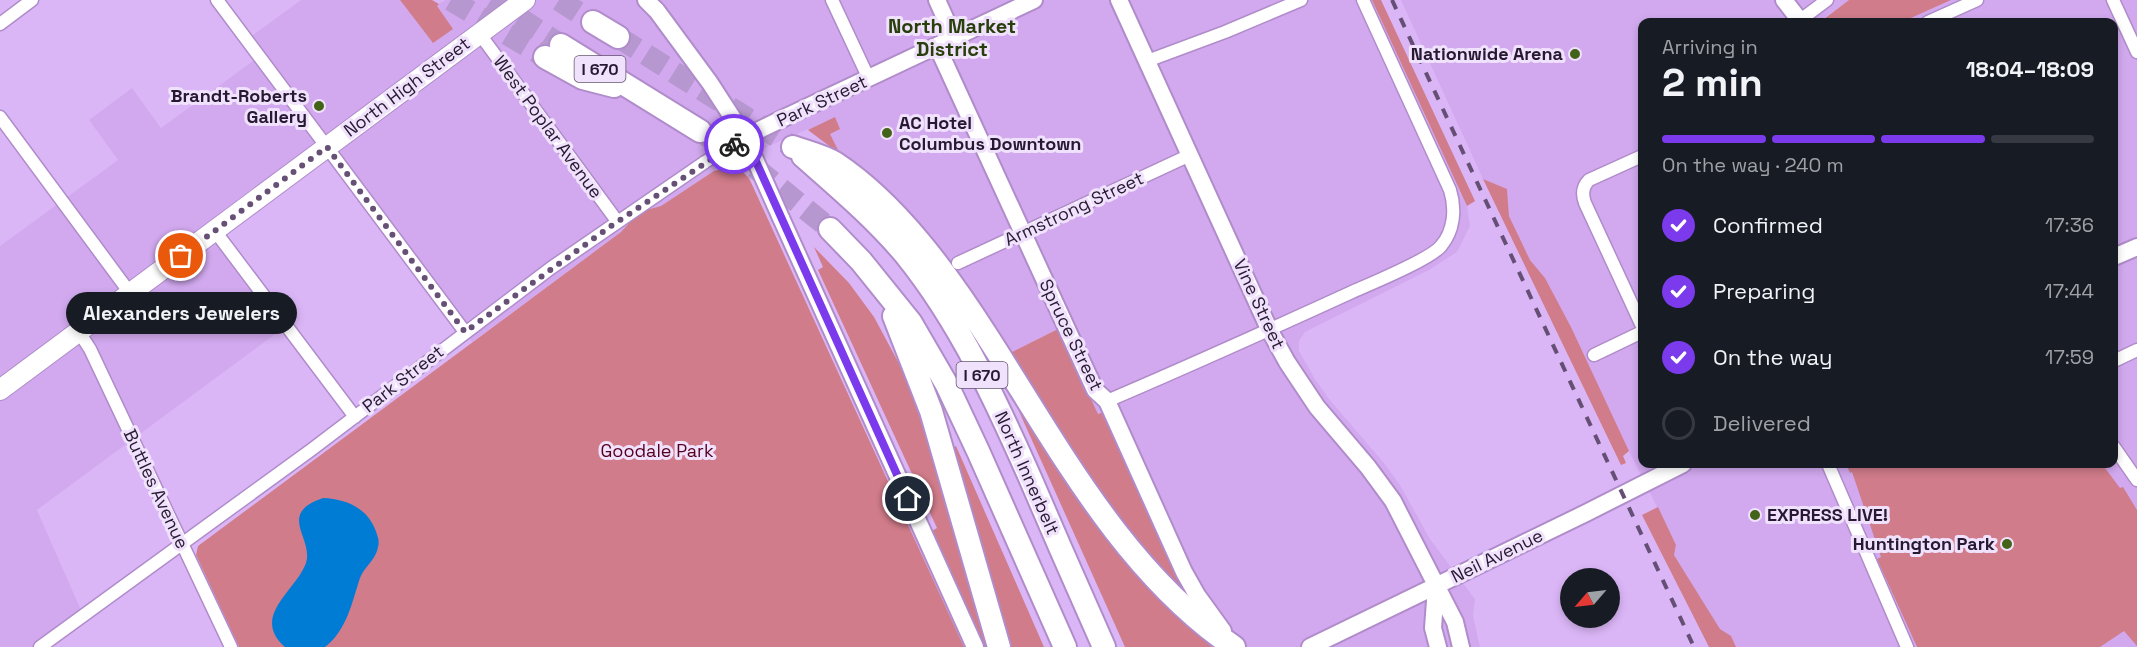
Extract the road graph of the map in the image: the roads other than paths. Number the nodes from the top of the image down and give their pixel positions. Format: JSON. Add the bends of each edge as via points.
{"nodes":[{"id":1,"x":32,"y":0,"type":"edge"},
{"id":2,"x":217,"y":0,"type":"edge"},
{"id":3,"x":525,"y":0,"type":"edge"},
{"id":4,"x":832,"y":0,"type":"edge"},
{"id":5,"x":937,"y":0,"type":"edge"},
{"id":6,"x":1034,"y":0,"type":"edge"},
{"id":7,"x":1119,"y":0,"type":"edge"},
{"id":8,"x":1301,"y":0,"type":"edge"},
{"id":9,"x":1363,"y":0,"type":"edge"},
{"id":10,"x":1784,"y":0,"type":"edge"},
{"id":11,"x":1827,"y":0,"type":"edge"},
{"id":12,"x":1977,"y":0,"type":"edge"},
{"id":13,"x":2113,"y":0,"type":"edge"},
{"id":14,"x":651,"y":5,"type":"edge"},
{"id":15,"x":1797,"y":18,"type":"edge"},
{"id":16,"x":1805,"y":18,"type":"edge"},
{"id":17,"x":1937,"y":18,"type":"edge"},
{"id":18,"x":596,"y":19,"type":"tunnel mouth"},
{"id":19,"x":0,"y":24,"type":"edge"},
{"id":20,"x":479,"y":33,"type":"junction"},
{"id":21,"x":618,"y":35,"type":"tunnel mouth"},
{"id":22,"x":954,"y":38,"type":"junction"},
{"id":23,"x":937,"y":46,"type":"junction"},
{"id":24,"x":553,"y":51,"type":"tunnel mouth"},
{"id":25,"x":2137,"y":52,"type":"edge"},
{"id":26,"x":1147,"y":61,"type":"junction"},
{"id":27,"x":869,"y":79,"type":"junction"},
{"id":28,"x":0,"y":117,"type":"edge"},
{"id":29,"x":700,"y":131,"type":"tunnel mouth"},
{"id":30,"x":745,"y":137,"type":"junction"},
{"id":31,"x":327,"y":147,"type":"junction"},
{"id":32,"x":1190,"y":155,"type":"junction"},
{"id":33,"x":1638,"y":158,"type":"edge"},
{"id":34,"x":617,"y":221,"type":"junction"},
{"id":35,"x":830,"y":229,"type":"tunnel mouth"},
{"id":36,"x":215,"y":231,"type":"junction"},
{"id":37,"x":1023,"y":233,"type":"junction"},
{"id":38,"x":2137,"y":247,"type":"edge"},
{"id":39,"x":2118,"y":255,"type":"edge"},
{"id":40,"x":958,"y":263,"type":"dead end"},
{"id":41,"x":881,"y":284,"type":"junction"},
{"id":42,"x":130,"y":293,"type":"junction"},
{"id":43,"x":1638,"y":317,"type":"edge"},
{"id":44,"x":1270,"y":331,"type":"junction"},
{"id":45,"x":79,"y":332,"type":"junction"},
{"id":46,"x":465,"y":332,"type":"junction"},
{"id":47,"x":1638,"y":334,"type":"edge"},
{"id":48,"x":2137,"y":350,"type":"edge"},
{"id":49,"x":1594,"y":355,"type":"dead end"},
{"id":50,"x":2118,"y":359,"type":"edge"},
{"id":51,"x":0,"y":390,"type":"edge"},
{"id":52,"x":1107,"y":401,"type":"junction"},
{"id":53,"x":355,"y":417,"type":"junction"},
{"id":54,"x":2118,"y":453,"type":"edge"},
{"id":55,"x":1675,"y":468,"type":"edge"},
{"id":56,"x":1830,"y":468,"type":"edge"},
{"id":57,"x":2137,"y":480,"type":"edge"},
{"id":58,"x":182,"y":543,"type":"junction"},
{"id":59,"x":1436,"y":586,"type":"junction"},
{"id":60,"x":40,"y":647,"type":"edge"},
{"id":61,"x":231,"y":647,"type":"edge"},
{"id":62,"x":975,"y":647,"type":"edge"},
{"id":63,"x":999,"y":647,"type":"edge"},
{"id":64,"x":1065,"y":647,"type":"edge"},
{"id":65,"x":1104,"y":647,"type":"edge"},
{"id":66,"x":1234,"y":647,"type":"edge"},
{"id":67,"x":1310,"y":647,"type":"edge"},
{"id":68,"x":1438,"y":647,"type":"edge"},
{"id":69,"x":1461,"y":647,"type":"edge"},
{"id":70,"x":1907,"y":647,"type":"edge"}],
"edges":[{"from":1,"to":19,"type":"street"},
{"from":2,"to":31,"type":"street"},
{"from":3,"to":20,"type":"main road","name":"North High Street"},
{"from":4,"to":27,"type":"street"},
{"from":5,"to":22,"type":"street"},
{"from":6,"to":22,"type":"street","name":"Park Street"},
{"from":7,"to":26,"type":"street","name":"Vine Street"},
{"from":8,"to":26,"type":"street"},
{"from":9,"to":44,"type":"street","via":[[1445,178],[1453,200],[1452,221],[1441,247],[1433,254]]},
{"from":10,"to":15,"type":"street"},
{"from":11,"to":16,"type":"street"},
{"from":12,"to":17,"type":"street"},
{"from":13,"to":25,"type":"street"},
{"from":14,"to":30,"type":"street","bridge":true},
{"from":18,"to":21,"type":"highway","number":"I 670"},
{"from":20,"to":31,"type":"main road","name":"North High Street"},
{"from":20,"to":34,"type":"street","name":"West Poplar Avenue"},
{"from":22,"to":23,"type":"street","name":"Park Street"},
{"from":23,"to":27,"type":"street","name":"Park Street"},
{"from":23,"to":37,"type":"street","name":"Spruce Street"},
{"from":24,"to":29,"type":"highway","number":"I 670","via":[[639,92]]},
{"from":26,"to":32,"type":"street","name":"Vine Street"},
{"from":27,"to":30,"type":"street","name":"Park Street","bridge":true},
{"from":28,"to":42,"type":"street"},
{"from":30,"to":34,"type":"street","name":"Park Street","bridge":true},
{"from":30,"to":62,"type":"street","bridge":true},
{"from":31,"to":36,"type":"main road","name":"North High Street"},
{"from":31,"to":46,"type":"street"},
{"from":32,"to":37,"type":"street","name":"Armstrong Street"},
{"from":32,"to":44,"type":"street","name":"Vine Street"},
{"from":33,"to":43,"type":"street","via":[[1589,180],[1583,194]]},
{"from":34,"to":46,"type":"street","name":"Park Street"},
{"from":35,"to":41,"type":"highway","name":"North Innerbelt","number":"I 670"},
{"from":36,"to":42,"type":"main road","name":"North High Street"},
{"from":36,"to":53,"type":"street"},
{"from":37,"to":40,"type":"street","name":"Armstrong Street"},
{"from":37,"to":52,"type":"street","name":"Spruce Street","via":[[1095,390]]},
{"from":38,"to":39,"type":"street"},
{"from":41,"to":63,"type":"highway","via":[[931,411]]},
{"from":41,"to":64,"type":"highway","name":"North Innerbelt","number":"I 670","via":[[911,323],[947,385]]},
{"from":42,"to":45,"type":"main road","name":"North High Street"},
{"from":44,"to":52,"type":"street"},
{"from":44,"to":59,"type":"street","name":"Vine Street","via":[[1317,407],[1393,501]]},
{"from":45,"to":51,"type":"main road","name":"North High Street"},
{"from":45,"to":58,"type":"street","name":"Buttles Avenue"},
{"from":46,"to":53,"type":"street","name":"Park Street"},
{"from":47,"to":49,"type":"street"},
{"from":48,"to":50,"type":"street"},
{"from":52,"to":66,"type":"street","name":"Spruce Street","via":[[1184,572]]},
{"from":53,"to":58,"type":"street","name":"Park Street"},
{"from":54,"to":57,"type":"street"},
{"from":55,"to":59,"type":"street","name":"Neil Avenue"},
{"from":56,"to":70,"type":"street"},
{"from":58,"to":60,"type":"street","name":"Park Street"},
{"from":58,"to":61,"type":"street","name":"Buttles Avenue"},
{"from":59,"to":67,"type":"street","name":"Neil Avenue"},
{"from":59,"to":68,"type":"street","via":[[1433,628]]},
{"from":59,"to":69,"type":"street","name":"Vine Street","via":[[1455,622]]},
{"from":65,"to":66,"type":"highway","name":"North Innerbelt","number":"I 670","via":[[1007,426],[964,340],[904,252],[793,147],[834,162],[908,229],[956,288],[1062,454],[1139,561],[1207,628]]}]}
